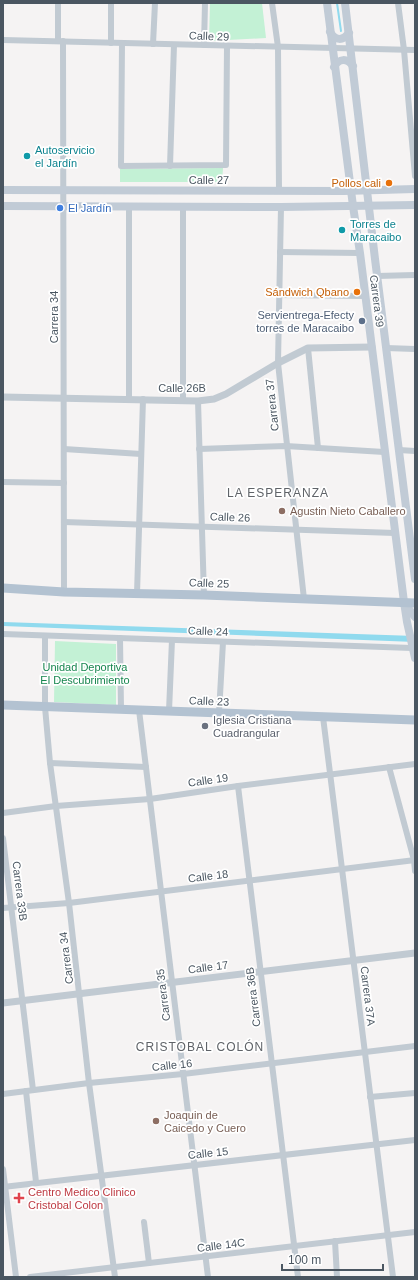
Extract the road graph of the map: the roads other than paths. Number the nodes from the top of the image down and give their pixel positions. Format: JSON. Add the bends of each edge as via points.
{"nodes":[{"id":1,"x":58,"y":3,"type":"edge"},
{"id":2,"x":110,"y":3,"type":"edge"},
{"id":3,"x":155,"y":3,"type":"edge"},
{"id":4,"x":205,"y":3,"type":"edge"},
{"id":5,"x":272,"y":3,"type":"edge"},
{"id":6,"x":327,"y":3,"type":"edge"},
{"id":7,"x":345,"y":3,"type":"edge"},
{"id":8,"x":398,"y":3,"type":"edge"},
{"id":9,"x":330,"y":32,"type":"junction"},
{"id":10,"x":349,"y":33,"type":"junction"},
{"id":11,"x":3,"y":40,"type":"edge"},
{"id":12,"x":61,"y":41,"type":"junction"},
{"id":13,"x":111,"y":43,"type":"junction"},
{"id":14,"x":122,"y":43,"type":"junction"},
{"id":15,"x":153,"y":44,"type":"junction"},
{"id":16,"x":174,"y":44,"type":"junction"},
{"id":17,"x":204,"y":45,"type":"junction"},
{"id":18,"x":227,"y":46,"type":"junction"},
{"id":19,"x":278,"y":47,"type":"junction"},
{"id":20,"x":332,"y":49,"type":"junction"},
{"id":21,"x":351,"y":49,"type":"junction"},
{"id":22,"x":404,"y":50,"type":"junction"},
{"id":23,"x":415,"y":50,"type":"edge"},
{"id":24,"x":353,"y":66,"type":"junction"},
{"id":25,"x":334,"y":67,"type":"junction"},
{"id":26,"x":170,"y":166,"type":"junction"},
{"id":27,"x":415,"y":176,"type":"edge"},
{"id":28,"x":415,"y":189,"type":"edge"},
{"id":29,"x":3,"y":190,"type":"edge"},
{"id":30,"x":64,"y":190,"type":"junction"},
{"id":31,"x":367,"y":190,"type":"junction"},
{"id":32,"x":279,"y":191,"type":"junction"},
{"id":33,"x":350,"y":191,"type":"junction"},
{"id":34,"x":415,"y":205,"type":"edge"},
{"id":35,"x":3,"y":206,"type":"edge"},
{"id":36,"x":64,"y":206,"type":"junction"},
{"id":37,"x":352,"y":206,"type":"junction"},
{"id":38,"x":369,"y":206,"type":"junction"},
{"id":39,"x":129,"y":207,"type":"junction"},
{"id":40,"x":183,"y":207,"type":"junction"},
{"id":41,"x":281,"y":207,"type":"junction"},
{"id":42,"x":280,"y":252,"type":"junction"},
{"id":43,"x":360,"y":252,"type":"junction"},
{"id":44,"x":415,"y":275,"type":"edge"},
{"id":45,"x":377,"y":276,"type":"junction"},
{"id":46,"x":279,"y":295,"type":"junction"},
{"id":47,"x":366,"y":296,"type":"junction"},
{"id":48,"x":372,"y":347,"type":"junction"},
{"id":49,"x":308,"y":348,"type":"junction"},
{"id":50,"x":386,"y":348,"type":"junction"},
{"id":51,"x":415,"y":349,"type":"edge"},
{"id":52,"x":278,"y":363,"type":"junction"},
{"id":53,"x":3,"y":397,"type":"edge"},
{"id":54,"x":64,"y":398,"type":"junction"},
{"id":55,"x":129,"y":399,"type":"junction"},
{"id":56,"x":143,"y":399,"type":"junction"},
{"id":57,"x":183,"y":400,"type":"junction"},
{"id":58,"x":198,"y":401,"type":"junction"},
{"id":59,"x":286,"y":446,"type":"junction"},
{"id":60,"x":318,"y":448,"type":"junction"},
{"id":61,"x":64,"y":449,"type":"junction"},
{"id":62,"x":199,"y":449,"type":"junction"},
{"id":63,"x":399,"y":450,"type":"junction"},
{"id":64,"x":415,"y":451,"type":"edge"},
{"id":65,"x":384,"y":452,"type":"junction"},
{"id":66,"x":141,"y":454,"type":"junction"},
{"id":67,"x":3,"y":482,"type":"edge"},
{"id":68,"x":64,"y":483,"type":"junction"},
{"id":69,"x":64,"y":522,"type":"junction"},
{"id":70,"x":139,"y":524,"type":"junction"},
{"id":71,"x":202,"y":526,"type":"junction"},
{"id":72,"x":296,"y":530,"type":"junction"},
{"id":73,"x":395,"y":532,"type":"junction"},
{"id":74,"x":412,"y":536,"type":"edge"},
{"id":75,"x":415,"y":579,"type":"edge"},
{"id":76,"x":3,"y":588,"type":"edge"},
{"id":77,"x":64,"y":592,"type":"junction"},
{"id":78,"x":136,"y":594,"type":"junction"},
{"id":79,"x":204,"y":595,"type":"junction"},
{"id":80,"x":304,"y":599,"type":"junction"},
{"id":81,"x":404,"y":602,"type":"junction"},
{"id":82,"x":415,"y":603,"type":"edge"},
{"id":83,"x":415,"y":617,"type":"edge"},
{"id":84,"x":3,"y":634,"type":"edge"},
{"id":85,"x":46,"y":636,"type":"junction"},
{"id":86,"x":120,"y":638,"type":"junction"},
{"id":87,"x":172,"y":640,"type":"junction"},
{"id":88,"x":223,"y":642,"type":"junction"},
{"id":89,"x":412,"y":646,"type":"junction"},
{"id":90,"x":415,"y":658,"type":"edge"},
{"id":91,"x":3,"y":705,"type":"edge"},
{"id":92,"x":45,"y":707,"type":"junction"},
{"id":93,"x":121,"y":710,"type":"junction"},
{"id":94,"x":139,"y":710,"type":"junction"},
{"id":95,"x":170,"y":711,"type":"junction"},
{"id":96,"x":219,"y":713,"type":"junction"},
{"id":97,"x":323,"y":717,"type":"junction"},
{"id":98,"x":415,"y":720,"type":"edge"},
{"id":99,"x":50,"y":763,"type":"junction"},
{"id":100,"x":415,"y":764,"type":"edge"},
{"id":101,"x":146,"y":767,"type":"junction"},
{"id":102,"x":390,"y":767,"type":"junction"},
{"id":103,"x":330,"y":774,"type":"junction"},
{"id":104,"x":238,"y":786,"type":"junction"},
{"id":105,"x":150,"y":799,"type":"junction"},
{"id":106,"x":56,"y":806,"type":"junction"},
{"id":107,"x":3,"y":813,"type":"edge"},
{"id":108,"x":3,"y":838,"type":"edge"},
{"id":109,"x":414,"y":860,"type":"edge"},
{"id":110,"x":342,"y":869,"type":"junction"},
{"id":111,"x":415,"y":871,"type":"edge"},
{"id":112,"x":249,"y":881,"type":"junction"},
{"id":113,"x":161,"y":892,"type":"junction"},
{"id":114,"x":69,"y":903,"type":"junction"},
{"id":115,"x":3,"y":908,"type":"edge"},
{"id":116,"x":12,"y":908,"type":"junction"},
{"id":117,"x":415,"y":953,"type":"edge"},
{"id":118,"x":353,"y":960,"type":"junction"},
{"id":119,"x":260,"y":971,"type":"junction"},
{"id":120,"x":172,"y":982,"type":"junction"},
{"id":121,"x":80,"y":993,"type":"junction"},
{"id":122,"x":22,"y":1000,"type":"junction"},
{"id":123,"x":3,"y":1003,"type":"edge"},
{"id":124,"x":415,"y":1046,"type":"edge"},
{"id":125,"x":365,"y":1052,"type":"junction"},
{"id":126,"x":272,"y":1064,"type":"junction"},
{"id":127,"x":183,"y":1074,"type":"junction"},
{"id":128,"x":89,"y":1084,"type":"junction"},
{"id":129,"x":30,"y":1091,"type":"junction"},
{"id":130,"x":415,"y":1093,"type":"edge"},
{"id":131,"x":3,"y":1094,"type":"edge"},
{"id":132,"x":370,"y":1097,"type":"junction"},
{"id":133,"x":415,"y":1140,"type":"edge"},
{"id":134,"x":376,"y":1145,"type":"junction"},
{"id":135,"x":283,"y":1155,"type":"junction"},
{"id":136,"x":194,"y":1165,"type":"junction"},
{"id":137,"x":3,"y":1170,"type":"edge"},
{"id":138,"x":102,"y":1175,"type":"junction"},
{"id":139,"x":36,"y":1182,"type":"junction"},
{"id":140,"x":4,"y":1187,"type":"edge"},
{"id":141,"x":144,"y":1222,"type":"dead end"},
{"id":142,"x":415,"y":1232,"type":"edge"},
{"id":143,"x":388,"y":1235,"type":"junction"},
{"id":144,"x":335,"y":1241,"type":"junction"},
{"id":145,"x":294,"y":1246,"type":"junction"},
{"id":146,"x":205,"y":1256,"type":"junction"},
{"id":147,"x":149,"y":1263,"type":"junction"},
{"id":148,"x":113,"y":1267,"type":"junction"},
{"id":149,"x":16,"y":1277,"type":"edge"},
{"id":150,"x":30,"y":1277,"type":"edge"},
{"id":151,"x":115,"y":1277,"type":"edge"},
{"id":152,"x":208,"y":1277,"type":"edge"},
{"id":153,"x":298,"y":1277,"type":"edge"},
{"id":154,"x":337,"y":1277,"type":"edge"},
{"id":155,"x":393,"y":1277,"type":"edge"}],
"edges":[{"from":1,"to":12,"type":"street","name":"Carrera 34"},
{"from":2,"to":13,"type":"street"},
{"from":3,"to":15,"type":"street"},
{"from":4,"to":17,"type":"street"},
{"from":5,"to":19,"type":"street"},
{"from":6,"to":9,"type":"main road","name":"Carrera 39"},
{"from":7,"to":10,"type":"main road","name":"Carrera 39"},
{"from":8,"to":22,"type":"street"},
{"from":9,"to":10,"type":"main road","via":[[341,39]]},
{"from":9,"to":20,"type":"main road","name":"Carrera 39"},
{"from":10,"to":21,"type":"main road","name":"Carrera 39"},
{"from":11,"to":12,"type":"street","name":"Calle 29"},
{"from":12,"to":13,"type":"street","name":"Calle 29"},
{"from":12,"to":30,"type":"street","name":"Carrera 34"},
{"from":13,"to":14,"type":"street","name":"Calle 29"},
{"from":14,"to":15,"type":"street","name":"Calle 29"},
{"from":14,"to":26,"type":"street","via":[[121,166]]},
{"from":15,"to":16,"type":"street","name":"Calle 29"},
{"from":16,"to":17,"type":"street","name":"Calle 29"},
{"from":16,"to":26,"type":"street"},
{"from":17,"to":18,"type":"street","name":"Calle 29"},
{"from":18,"to":19,"type":"street","name":"Calle 29"},
{"from":18,"to":26,"type":"street","via":[[226,165]]},
{"from":19,"to":20,"type":"street","name":"Calle 29"},
{"from":19,"to":32,"type":"street"},
{"from":20,"to":21,"type":"street","name":"Calle 29"},
{"from":20,"to":25,"type":"main road","name":"Carrera 39"},
{"from":21,"to":22,"type":"street","name":"Calle 29"},
{"from":21,"to":24,"type":"main road","name":"Carrera 39"},
{"from":22,"to":23,"type":"street","name":"Calle 29"},
{"from":22,"to":27,"type":"street"},
{"from":24,"to":25,"type":"main road","via":[[349,61],[343,60]]},
{"from":24,"to":31,"type":"main road","name":"Carrera 39"},
{"from":25,"to":33,"type":"main road","name":"Carrera 39"},
{"from":28,"to":31,"type":"main road","name":"Calle 27"},
{"from":29,"to":30,"type":"main road","name":"Calle 27"},
{"from":30,"to":32,"type":"main road","name":"Calle 27"},
{"from":30,"to":36,"type":"street","name":"Carrera 34"},
{"from":31,"to":33,"type":"main road","name":"Calle 27"},
{"from":31,"to":38,"type":"main road","name":"Carrera 39"},
{"from":32,"to":33,"type":"main road","name":"Calle 27"},
{"from":33,"to":37,"type":"main road","name":"Carrera 39"},
{"from":34,"to":38,"type":"main road"},
{"from":35,"to":36,"type":"main road"},
{"from":36,"to":39,"type":"main road"},
{"from":36,"to":54,"type":"street","name":"Carrera 34"},
{"from":37,"to":38,"type":"main road"},
{"from":37,"to":41,"type":"main road"},
{"from":37,"to":43,"type":"main road","name":"Carrera 39"},
{"from":38,"to":45,"type":"main road","name":"Carrera 39"},
{"from":39,"to":40,"type":"main road"},
{"from":39,"to":55,"type":"street"},
{"from":40,"to":41,"type":"main road"},
{"from":40,"to":57,"type":"street"},
{"from":41,"to":42,"type":"street","name":"Carrera 37"},
{"from":42,"to":43,"type":"street"},
{"from":42,"to":46,"type":"street","name":"Carrera 37"},
{"from":43,"to":47,"type":"main road","name":"Carrera 39"},
{"from":44,"to":45,"type":"street"},
{"from":45,"to":50,"type":"main road","name":"Carrera 39"},
{"from":46,"to":47,"type":"street"},
{"from":46,"to":52,"type":"street","name":"Carrera 37"},
{"from":47,"to":48,"type":"main road","name":"Carrera 39"},
{"from":48,"to":49,"type":"street","name":"Calle 26B"},
{"from":48,"to":65,"type":"main road","name":"Carrera 39"},
{"from":49,"to":52,"type":"street","name":"Calle 26B"},
{"from":49,"to":60,"type":"street"},
{"from":50,"to":51,"type":"street"},
{"from":50,"to":63,"type":"main road","name":"Carrera 39"},
{"from":52,"to":58,"type":"street","name":"Calle 26B","via":[[226,394]]},
{"from":52,"to":59,"type":"street","name":"Carrera 37"},
{"from":53,"to":54,"type":"street","name":"Calle 26B"},
{"from":54,"to":55,"type":"street","name":"Calle 26B"},
{"from":54,"to":61,"type":"street","name":"Carrera 34"},
{"from":55,"to":56,"type":"street","name":"Calle 26B"},
{"from":56,"to":57,"type":"street","name":"Calle 26B"},
{"from":56,"to":66,"type":"street"},
{"from":57,"to":58,"type":"street","name":"Calle 26B"},
{"from":58,"to":62,"type":"street"},
{"from":59,"to":60,"type":"street"},
{"from":59,"to":62,"type":"street"},
{"from":59,"to":72,"type":"street","name":"Carrera 37"},
{"from":60,"to":65,"type":"street"},
{"from":61,"to":66,"type":"street"},
{"from":61,"to":68,"type":"street","name":"Carrera 34"},
{"from":62,"to":71,"type":"street"},
{"from":63,"to":64,"type":"street"},
{"from":63,"to":74,"type":"main road","name":"Carrera 39"},
{"from":65,"to":73,"type":"main road","name":"Carrera 39"},
{"from":66,"to":70,"type":"street"},
{"from":67,"to":68,"type":"street"},
{"from":68,"to":69,"type":"street","name":"Carrera 34"},
{"from":69,"to":70,"type":"street","name":"Calle 26"},
{"from":69,"to":77,"type":"street","name":"Carrera 34"},
{"from":70,"to":71,"type":"street","name":"Calle 26"},
{"from":70,"to":78,"type":"street"},
{"from":71,"to":72,"type":"street","name":"Calle 26"},
{"from":71,"to":79,"type":"street"},
{"from":72,"to":73,"type":"street","name":"Calle 26"},
{"from":72,"to":80,"type":"street","name":"Carrera 37"},
{"from":73,"to":81,"type":"main road","name":"Carrera 39"},
{"from":74,"to":75,"type":"main road","name":"Carrera 39"},
{"from":76,"to":77,"type":"main road","name":"Calle 25"},
{"from":77,"to":78,"type":"main road","name":"Calle 25"},
{"from":78,"to":79,"type":"main road","name":"Calle 25"},
{"from":79,"to":80,"type":"main road","name":"Calle 25"},
{"from":80,"to":81,"type":"main road","name":"Calle 25"},
{"from":81,"to":82,"type":"main road","name":"Calle 25"},
{"from":81,"to":83,"type":"main road","name":"Carrera 39"},
{"from":81,"to":89,"type":"main road","name":"Carrera 39"},
{"from":84,"to":85,"type":"street","name":"Calle 24"},
{"from":85,"to":86,"type":"street","name":"Calle 24"},
{"from":85,"to":92,"type":"street","name":"Carrera 34"},
{"from":86,"to":87,"type":"street","name":"Calle 24"},
{"from":86,"to":93,"type":"street"},
{"from":87,"to":88,"type":"street","name":"Calle 24"},
{"from":87,"to":95,"type":"street"},
{"from":88,"to":89,"type":"street","name":"Calle 24"},
{"from":88,"to":96,"type":"street"},
{"from":89,"to":90,"type":"main road","name":"Carrera 39"},
{"from":91,"to":92,"type":"main road","name":"Calle 23"},
{"from":92,"to":93,"type":"main road","name":"Calle 23"},
{"from":92,"to":99,"type":"street","name":"Carrera 34"},
{"from":93,"to":94,"type":"main road","name":"Calle 23"},
{"from":94,"to":95,"type":"main road","name":"Calle 23"},
{"from":94,"to":101,"type":"street","name":"Carrera 35"},
{"from":95,"to":96,"type":"main road","name":"Calle 23"},
{"from":96,"to":97,"type":"main road","name":"Calle 23"},
{"from":97,"to":98,"type":"main road","name":"Calle 23"},
{"from":97,"to":103,"type":"street","name":"Carrera 37A"},
{"from":99,"to":101,"type":"street"},
{"from":99,"to":106,"type":"street","name":"Carrera 34"},
{"from":100,"to":102,"type":"street","name":"Calle 19"},
{"from":101,"to":105,"type":"street","name":"Carrera 35"},
{"from":102,"to":103,"type":"street","name":"Calle 19"},
{"from":102,"to":109,"type":"street"},
{"from":103,"to":104,"type":"street","name":"Calle 19"},
{"from":103,"to":110,"type":"street","name":"Carrera 37A"},
{"from":104,"to":105,"type":"street","name":"Calle 19"},
{"from":104,"to":112,"type":"street","name":"Carrera 36B"},
{"from":105,"to":106,"type":"street","name":"Calle 19"},
{"from":105,"to":113,"type":"street","name":"Carrera 35"},
{"from":106,"to":107,"type":"street","name":"Calle 19"},
{"from":106,"to":114,"type":"street","name":"Carrera 34"},
{"from":108,"to":116,"type":"street","name":"Carrera 33B"},
{"from":109,"to":110,"type":"street","name":"Calle 18"},
{"from":109,"to":111,"type":"street"},
{"from":110,"to":112,"type":"street","name":"Calle 18"},
{"from":110,"to":118,"type":"street","name":"Carrera 37A"},
{"from":112,"to":113,"type":"street","name":"Calle 18"},
{"from":112,"to":119,"type":"street","name":"Carrera 36B"},
{"from":113,"to":114,"type":"street","name":"Calle 18"},
{"from":113,"to":120,"type":"street","name":"Carrera 35"},
{"from":114,"to":116,"type":"street","name":"Calle 18"},
{"from":114,"to":121,"type":"street","name":"Carrera 34"},
{"from":115,"to":116,"type":"street","name":"Calle 18"},
{"from":116,"to":122,"type":"street","name":"Carrera 33B"},
{"from":117,"to":118,"type":"street","name":"Calle 17"},
{"from":118,"to":119,"type":"street","name":"Calle 17"},
{"from":118,"to":125,"type":"street","name":"Carrera 37A"},
{"from":119,"to":120,"type":"street","name":"Calle 17"},
{"from":119,"to":126,"type":"street","name":"Carrera 36B"},
{"from":120,"to":121,"type":"street","name":"Calle 17"},
{"from":120,"to":127,"type":"street","name":"Carrera 35"},
{"from":121,"to":122,"type":"street","name":"Calle 17"},
{"from":121,"to":128,"type":"street","name":"Carrera 34"},
{"from":122,"to":123,"type":"street","name":"Calle 17"},
{"from":122,"to":129,"type":"street","name":"Carrera 33B"},
{"from":124,"to":125,"type":"street","name":"Calle 16"},
{"from":125,"to":126,"type":"street","name":"Calle 16"},
{"from":125,"to":132,"type":"street","name":"Carrera 37A"},
{"from":126,"to":127,"type":"street","name":"Calle 16"},
{"from":126,"to":135,"type":"street","name":"Carrera 36B"},
{"from":127,"to":128,"type":"street","name":"Calle 16"},
{"from":127,"to":136,"type":"street","name":"Carrera 35"},
{"from":128,"to":129,"type":"street","name":"Calle 16"},
{"from":128,"to":138,"type":"street","name":"Carrera 34"},
{"from":129,"to":131,"type":"street","name":"Calle 16"},
{"from":129,"to":139,"type":"street","name":"Carrera 33B"},
{"from":130,"to":132,"type":"street"},
{"from":132,"to":134,"type":"street","name":"Carrera 37A"},
{"from":133,"to":134,"type":"street","name":"Calle 15"},
{"from":134,"to":135,"type":"street","name":"Calle 15"},
{"from":134,"to":143,"type":"street","name":"Carrera 37A"},
{"from":135,"to":136,"type":"street","name":"Calle 15"},
{"from":135,"to":145,"type":"street","name":"Carrera 36B"},
{"from":136,"to":138,"type":"street","name":"Calle 15"},
{"from":136,"to":146,"type":"street","name":"Carrera 35"},
{"from":137,"to":140,"type":"street"},
{"from":138,"to":139,"type":"street","name":"Calle 15"},
{"from":138,"to":148,"type":"street","name":"Carrera 34"},
{"from":139,"to":140,"type":"street","name":"Calle 15"},
{"from":140,"to":149,"type":"street"},
{"from":141,"to":147,"type":"street"},
{"from":142,"to":143,"type":"street","name":"Calle 14C"},
{"from":143,"to":144,"type":"street","name":"Calle 14C"},
{"from":143,"to":155,"type":"street","name":"Carrera 37A"},
{"from":144,"to":145,"type":"street","name":"Calle 14C"},
{"from":144,"to":154,"type":"street"},
{"from":145,"to":146,"type":"street","name":"Calle 14C"},
{"from":145,"to":153,"type":"street","name":"Carrera 36B"},
{"from":146,"to":147,"type":"street","name":"Calle 14C"},
{"from":146,"to":152,"type":"street","name":"Carrera 35"},
{"from":147,"to":148,"type":"street","name":"Calle 14C"},
{"from":148,"to":150,"type":"street","name":"Calle 14C"},
{"from":148,"to":151,"type":"street","name":"Carrera 34"}]}
